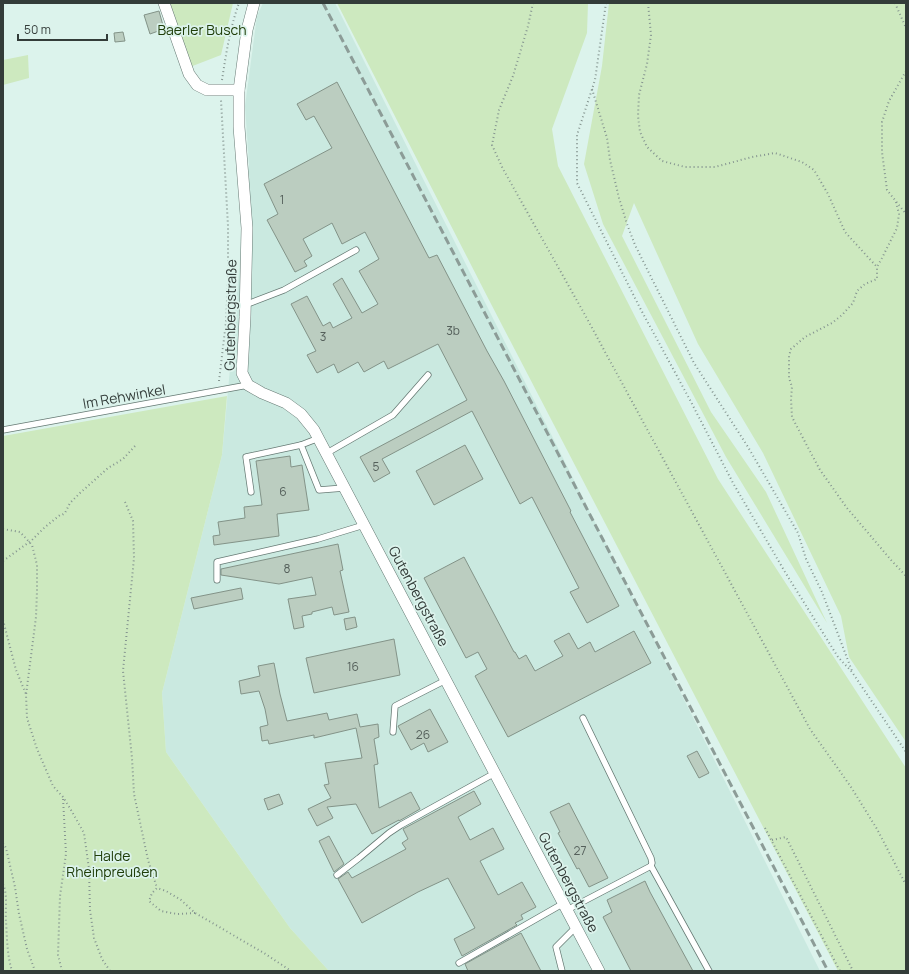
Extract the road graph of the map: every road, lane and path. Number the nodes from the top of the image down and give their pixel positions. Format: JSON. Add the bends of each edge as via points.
{"nodes":[{"id":1,"x":164,"y":3,"type":"edge"},
{"id":2,"x":238,"y":3,"type":"edge"},
{"id":3,"x":254,"y":3,"type":"edge"},
{"id":4,"x":532,"y":3,"type":"edge"},
{"id":5,"x":606,"y":3,"type":"edge"},
{"id":6,"x":648,"y":3,"type":"edge"},
{"id":7,"x":895,"y":3,"type":"edge"},
{"id":8,"x":906,"y":28,"type":"edge"},
{"id":9,"x":906,"y":71,"type":"edge"},
{"id":10,"x":592,"y":89,"type":"junction"},
{"id":11,"x":221,"y":90,"type":"junction"},
{"id":12,"x":239,"y":90,"type":"junction"},
{"id":13,"x":896,"y":202,"type":"junction"},
{"id":14,"x":906,"y":214,"type":"edge"},
{"id":15,"x":356,"y":250,"type":"dead end"},
{"id":16,"x":877,"y":267,"type":"junction"},
{"id":17,"x":245,"y":305,"type":"junction"},
{"id":18,"x":428,"y":375,"type":"dead end"},
{"id":19,"x":248,"y":386,"type":"junction"},
{"id":20,"x":219,"y":390,"type":"junction"},
{"id":21,"x":3,"y":430,"type":"edge"},
{"id":22,"x":319,"y":438,"type":"junction"},
{"id":23,"x":301,"y":445,"type":"junction"},
{"id":24,"x":136,"y":446,"type":"dead end"},
{"id":25,"x":326,"y":453,"type":"junction"},
{"id":26,"x":345,"y":488,"type":"junction"},
{"id":27,"x":251,"y":492,"type":"dead end"},
{"id":28,"x":126,"y":502,"type":"dead end"},
{"id":29,"x":365,"y":525,"type":"junction"},
{"id":30,"x":3,"y":530,"type":"edge"},
{"id":31,"x":29,"y":542,"type":"junction"},
{"id":32,"x":3,"y":561,"type":"edge"},
{"id":33,"x":906,"y":576,"type":"edge"},
{"id":34,"x":217,"y":580,"type":"dead end"},
{"id":35,"x":3,"y":620,"type":"edge"},
{"id":36,"x":852,"y":672,"type":"junction"},
{"id":37,"x":446,"y":680,"type":"junction"},
{"id":38,"x":26,"y":695,"type":"junction"},
{"id":39,"x":583,"y":718,"type":"dead end"},
{"id":40,"x":393,"y":732,"type":"dead end"},
{"id":41,"x":906,"y":752,"type":"edge"},
{"id":42,"x":495,"y":773,"type":"junction"},
{"id":43,"x":63,"y":797,"type":"junction"},
{"id":44,"x":766,"y":828,"type":"dead end"},
{"id":45,"x":772,"y":840,"type":"dead end"},
{"id":46,"x":3,"y":842,"type":"edge"},
{"id":47,"x":651,"y":866,"type":"junction"},
{"id":48,"x":336,"y":875,"type":"dead end"},
{"id":49,"x":3,"y":884,"type":"edge"},
{"id":50,"x":906,"y":885,"type":"edge"},
{"id":51,"x":157,"y":888,"type":"junction"},
{"id":52,"x":566,"y":907,"type":"junction"},
{"id":53,"x":195,"y":913,"type":"junction"},
{"id":54,"x":576,"y":927,"type":"junction"},
{"id":55,"x":459,"y":963,"type":"dead end"},
{"id":56,"x":12,"y":971,"type":"edge"},
{"id":57,"x":35,"y":971,"type":"edge"},
{"id":58,"x":62,"y":971,"type":"edge"},
{"id":59,"x":110,"y":971,"type":"edge"},
{"id":60,"x":291,"y":971,"type":"edge"},
{"id":61,"x":562,"y":971,"type":"edge"},
{"id":62,"x":599,"y":971,"type":"edge"},
{"id":63,"x":709,"y":971,"type":"edge"},
{"id":64,"x":840,"y":971,"type":"edge"},
{"id":65,"x":853,"y":971,"type":"edge"}],
"edges":[{"from":1,"to":11,"type":"street","via":[[189,74],[197,85],[207,90]]},
{"from":2,"to":11,"type":"path"},
{"from":3,"to":12,"type":"street","name":"Gutenbergstraße","via":[[247,30]]},
{"from":4,"to":50,"type":"path","via":[[513,76],[499,110],[492,145],[810,729],[851,787]]},
{"from":5,"to":10,"type":"path"},
{"from":6,"to":16,"type":"path","via":[[651,35],[639,95],[638,116],[640,132],[647,147],[662,160],[686,167],[715,167],[775,153],[802,162],[814,170],[845,232]]},
{"from":7,"to":8,"type":"path"},
{"from":9,"to":13,"type":"path","via":[[889,101],[882,122],[882,152],[887,190]]},
{"from":10,"to":36,"type":"path","via":[[607,138],[619,198],[635,245],[694,363],[748,447],[798,533]]},
{"from":10,"to":36,"type":"path","via":[[577,135],[577,183],[733,483],[838,657]]},
{"from":11,"to":12,"type":"street"},
{"from":11,"to":20,"type":"path","via":[[228,226],[228,282]]},
{"from":12,"to":17,"type":"street","name":"Gutenbergstraße","via":[[239,128],[247,228]]},
{"from":13,"to":14,"type":"path"},
{"from":13,"to":16,"type":"path","via":[[899,214],[897,228]]},
{"from":15,"to":17,"type":"lane","via":[[284,290]]},
{"from":16,"to":33,"type":"path","via":[[877,279],[857,291],[853,303],[842,315],[805,337],[791,349],[789,378],[792,387],[792,417],[820,470],[847,508]]},
{"from":17,"to":19,"type":"street","name":"Gutenbergstraße","via":[[242,373]]},
{"from":18,"to":25,"type":"lane","via":[[393,415]]},
{"from":19,"to":20,"type":"lane","name":"Im Rehwinkel"},
{"from":19,"to":22,"type":"street","name":"Gutenbergstraße","via":[[301,414]]},
{"from":20,"to":21,"type":"lane","name":"Im Rehwinkel"},
{"from":22,"to":23,"type":"lane"},
{"from":22,"to":25,"type":"street","name":"Gutenbergstraße"},
{"from":23,"to":26,"type":"lane","via":[[319,490]]},
{"from":23,"to":27,"type":"lane","via":[[246,457]]},
{"from":24,"to":31,"type":"path","via":[[80,493],[65,513]]},
{"from":25,"to":26,"type":"street","name":"Gutenbergstraße"},
{"from":26,"to":29,"type":"street","name":"Gutenbergstraße"},
{"from":28,"to":51,"type":"path","via":[[133,522],[134,558],[123,671],[134,794],[148,860]]},
{"from":29,"to":34,"type":"lane","via":[[318,539],[217,562]]},
{"from":29,"to":37,"type":"street","name":"Gutenbergstraße"},
{"from":30,"to":31,"type":"path","via":[[20,532]]},
{"from":31,"to":32,"type":"path"},
{"from":31,"to":38,"type":"path","via":[[37,565],[37,591]]},
{"from":35,"to":38,"type":"path","via":[[16,670]]},
{"from":36,"to":41,"type":"path"},
{"from":37,"to":40,"type":"lane","via":[[395,706]]},
{"from":37,"to":42,"type":"street","name":"Gutenbergstraße"},
{"from":38,"to":43,"type":"path","via":[[27,718],[36,749],[53,786]]},
{"from":39,"to":47,"type":"lane","via":[[651,858]]},
{"from":42,"to":48,"type":"lane","via":[[401,824]]},
{"from":42,"to":52,"type":"street","name":"Gutenbergstraße"},
{"from":43,"to":58,"type":"path","via":[[66,854],[60,896],[58,955]]},
{"from":43,"to":59,"type":"path","via":[[84,833],[94,938],[102,960]]},
{"from":44,"to":64,"type":"path"},
{"from":45,"to":65,"type":"path","via":[[786,837]]},
{"from":46,"to":57,"type":"path","via":[[27,949]]},
{"from":47,"to":52,"type":"lane"},
{"from":47,"to":63,"type":"lane"},
{"from":49,"to":56,"type":"path","via":[[6,890],[6,921]]},
{"from":51,"to":53,"type":"path","via":[[181,900]]},
{"from":51,"to":53,"type":"path","via":[[149,901],[161,911],[177,914]]},
{"from":52,"to":54,"type":"street","name":"Gutenbergstraße"},
{"from":52,"to":55,"type":"lane"},
{"from":53,"to":60,"type":"path","via":[[264,952]]},
{"from":54,"to":61,"type":"lane","via":[[556,947]]},
{"from":54,"to":62,"type":"street","name":"Gutenbergstraße"}]}
